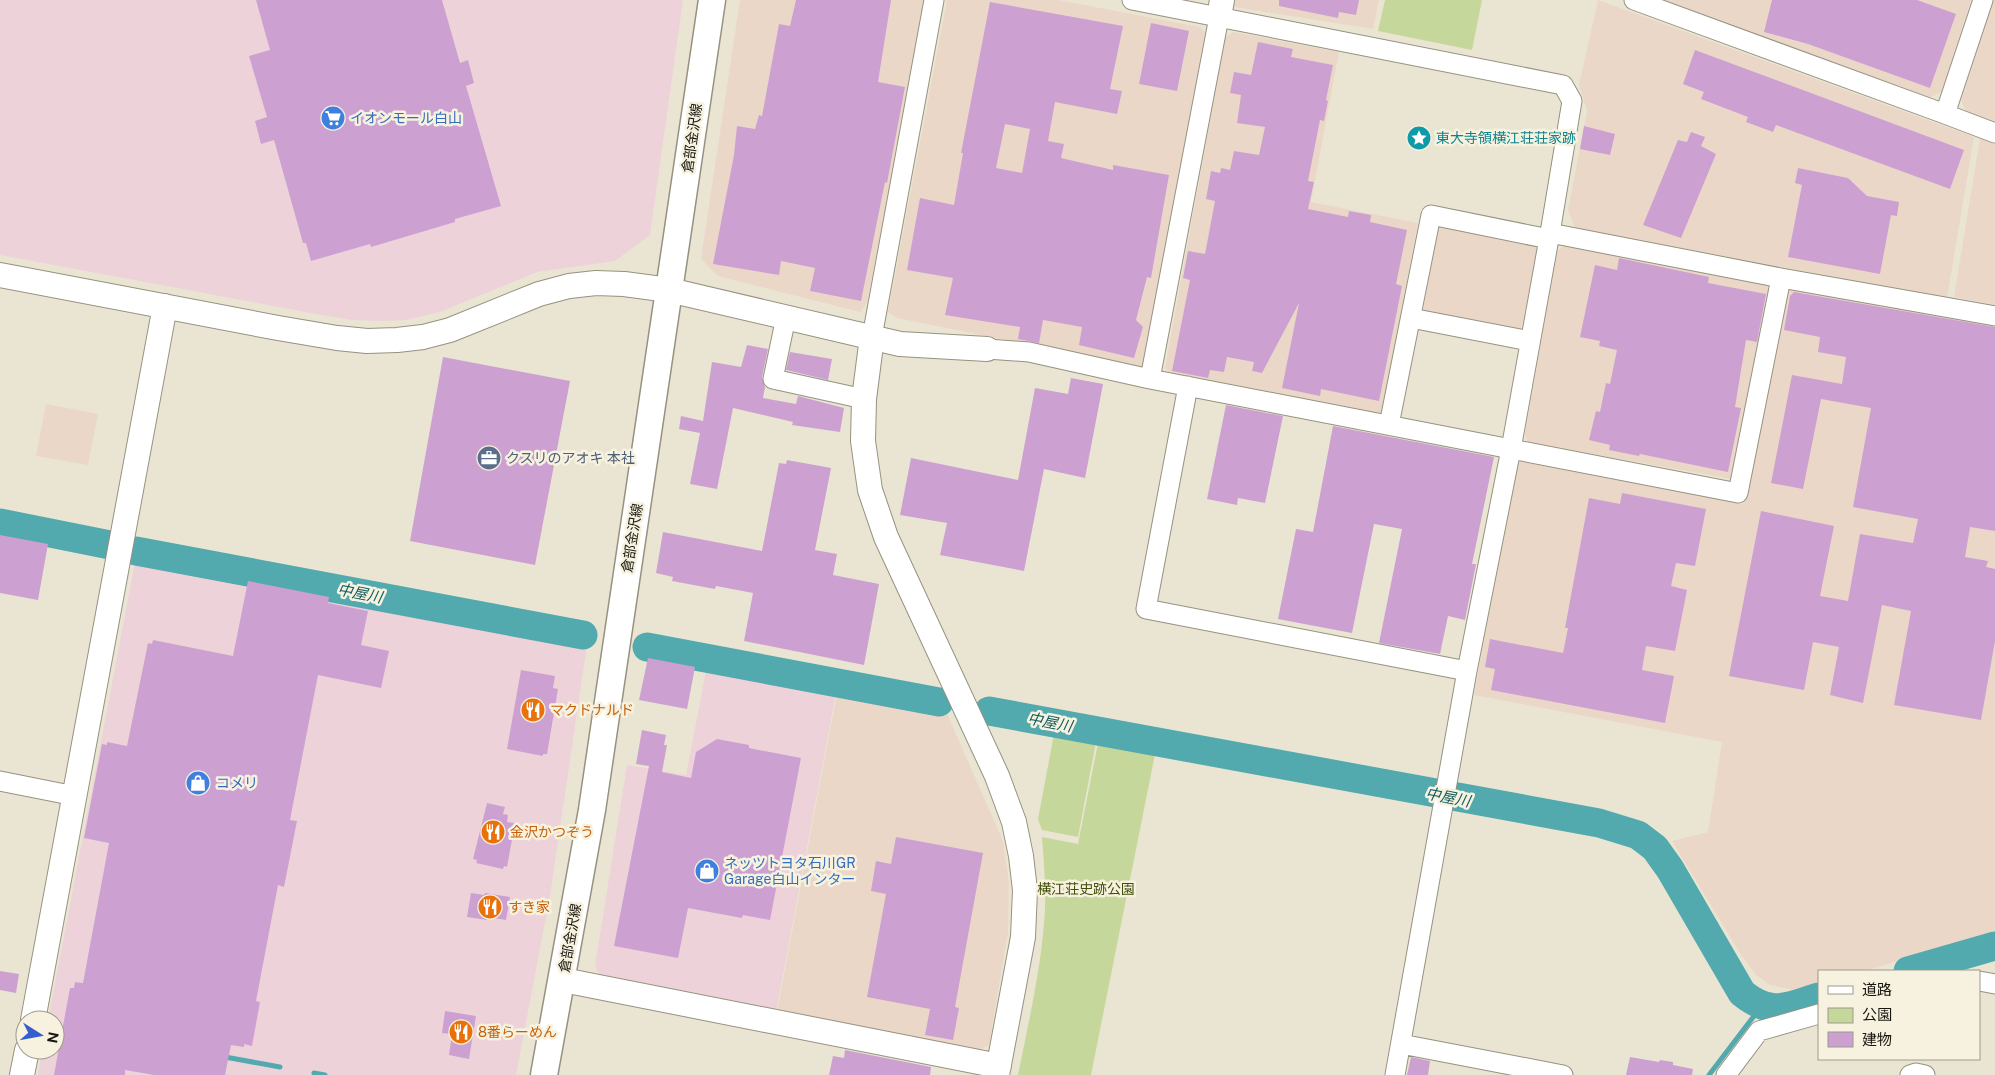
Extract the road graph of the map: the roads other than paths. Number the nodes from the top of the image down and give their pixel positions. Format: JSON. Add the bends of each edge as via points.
{"nodes":[{"id":1,"x":712,"y":0,"type":"edge"},
{"id":2,"x":934,"y":0,"type":"edge"},
{"id":3,"x":1132,"y":0,"type":"edge"},
{"id":4,"x":1634,"y":0,"type":"edge"},
{"id":5,"x":1982,"y":0,"type":"edge"},
{"id":6,"x":1221,"y":8,"type":"edge"},
{"id":7,"x":1945,"y":114,"type":"junction"},
{"id":8,"x":1995,"y":133,"type":"edge"},
{"id":9,"x":1549,"y":236,"type":"junction"},
{"id":10,"x":0,"y":275,"type":"edge"},
{"id":11,"x":1781,"y":278,"type":"junction"},
{"id":12,"x":669,"y":290,"type":"junction"},
{"id":13,"x":165,"y":306,"type":"junction"},
{"id":14,"x":1995,"y":316,"type":"edge"},
{"id":15,"x":786,"y":317,"type":"junction"},
{"id":16,"x":1411,"y":318,"type":"junction"},
{"id":17,"x":872,"y":337,"type":"junction"},
{"id":18,"x":1530,"y":341,"type":"junction"},
{"id":19,"x":987,"y":349,"type":"joint"},
{"id":20,"x":1150,"y":379,"type":"junction"},
{"id":21,"x":1188,"y":386,"type":"junction"},
{"id":22,"x":864,"y":399,"type":"junction"},
{"id":23,"x":1389,"y":425,"type":"junction"},
{"id":24,"x":1511,"y":449,"type":"junction"},
{"id":25,"x":1468,"y":671,"type":"junction"},
{"id":26,"x":0,"y":781,"type":"edge"},
{"id":27,"x":75,"y":796,"type":"junction"},
{"id":28,"x":562,"y":980,"type":"junction"},
{"id":29,"x":1980,"y":981,"type":"edge"},
{"id":30,"x":1995,"y":984,"type":"edge"},
{"id":31,"x":35,"y":1010,"type":"edge"},
{"id":32,"x":1818,"y":1014,"type":"edge"},
{"id":33,"x":1401,"y":1044,"type":"junction"},
{"id":34,"x":25,"y":1060,"type":"edge"},
{"id":35,"x":998,"y":1070,"type":"edge"},
{"id":36,"x":1550,"y":1074,"type":"edge"},
{"id":37,"x":22,"y":1075,"type":"edge"},
{"id":38,"x":544,"y":1075,"type":"edge"},
{"id":39,"x":1395,"y":1075,"type":"edge"},
{"id":40,"x":1726,"y":1075,"type":"edge"},
{"id":41,"x":1910,"y":1075,"type":"edge"},
{"id":42,"x":1925,"y":1075,"type":"edge"}],
"edges":[{"from":1,"to":12,"type":"main road","name":"倉部金沢線"},
{"from":2,"to":17,"type":"street"},
{"from":3,"to":6,"type":"street"},
{"from":4,"to":7,"type":"street"},
{"from":5,"to":7,"type":"street"},
{"from":6,"to":9,"type":"street","via":[[1563,85],[1572,100]]},
{"from":6,"to":20,"type":"street"},
{"from":7,"to":8,"type":"street"},
{"from":9,"to":11,"type":"street"},
{"from":9,"to":16,"type":"street","via":[[1431,215]]},
{"from":9,"to":18,"type":"street"},
{"from":10,"to":13,"type":"street"},
{"from":11,"to":14,"type":"street"},
{"from":11,"to":24,"type":"street","via":[[1738,493]]},
{"from":12,"to":13,"type":"street","via":[[624,284],[569,286],[539,294],[450,330],[423,337],[367,341]]},
{"from":12,"to":15,"type":"street"},
{"from":12,"to":28,"type":"main road","name":"倉部金沢線","via":[[592,810]]},
{"from":13,"to":27,"type":"street"},
{"from":15,"to":17,"type":"street"},
{"from":15,"to":22,"type":"street","via":[[774,379]]},
{"from":16,"to":18,"type":"street"},
{"from":16,"to":23,"type":"street"},
{"from":17,"to":19,"type":"street","via":[[900,344]]},
{"from":17,"to":22,"type":"street"},
{"from":18,"to":24,"type":"street"},
{"from":19,"to":20,"type":"street","via":[[1029,352]]},
{"from":20,"to":21,"type":"street"},
{"from":21,"to":23,"type":"street"},
{"from":21,"to":25,"type":"street","via":[[1146,609]]},
{"from":22,"to":35,"type":"street","via":[[864,451],[870,490],[880,521],[996,776],[1014,822],[1022,856],[1025,890],[1023,937]]},
{"from":23,"to":24,"type":"street"},
{"from":24,"to":25,"type":"street"},
{"from":25,"to":33,"type":"street"},
{"from":26,"to":27,"type":"street"},
{"from":27,"to":31,"type":"street"},
{"from":28,"to":35,"type":"street"},
{"from":28,"to":38,"type":"main road","name":"倉部金沢線"},
{"from":29,"to":30,"type":"street"},
{"from":32,"to":40,"type":"street","via":[[1759,1031]]},
{"from":33,"to":36,"type":"street"},
{"from":33,"to":39,"type":"street"},
{"from":34,"to":37,"type":"street"},
{"from":41,"to":42,"type":"street"}]}
